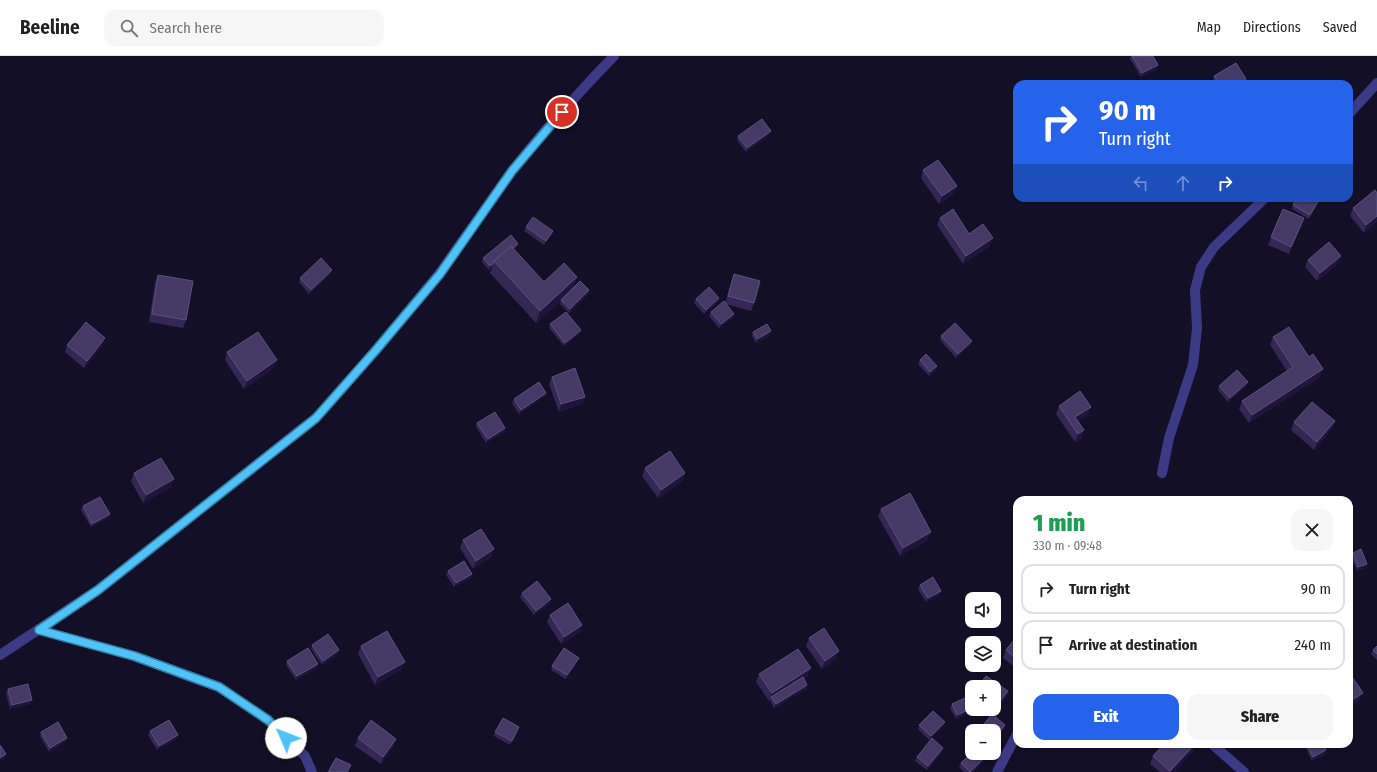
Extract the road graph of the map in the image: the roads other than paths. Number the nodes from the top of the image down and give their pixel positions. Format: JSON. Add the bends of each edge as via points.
{"nodes":[{"id":1,"x":614,"y":56,"type":"edge"},
{"id":2,"x":1377,"y":82,"type":"edge"},
{"id":3,"x":1353,"y":109,"type":"edge"},
{"id":4,"x":1261,"y":202,"type":"edge"},
{"id":5,"x":1162,"y":473,"type":"dead end"},
{"id":6,"x":39,"y":630,"type":"junction"},
{"id":7,"x":0,"y":655,"type":"edge"},
{"id":8,"x":1013,"y":742,"type":"edge"},
{"id":9,"x":1217,"y":748,"type":"edge"},
{"id":10,"x":312,"y":772,"type":"edge"},
{"id":11,"x":997,"y":772,"type":"edge"},
{"id":12,"x":1244,"y":772,"type":"edge"}],
"edges":[{"from":1,"to":6,"type":"street","via":[[512,171],[440,274],[316,418],[98,590]]},
{"from":2,"to":3,"type":"street"},
{"from":4,"to":5,"type":"street","via":[[1214,247],[1200,267],[1195,290],[1197,328],[1193,365],[1169,438]]},
{"from":6,"to":7,"type":"street"},
{"from":6,"to":10,"type":"street","via":[[134,656],[219,687],[268,720],[305,756]]},
{"from":8,"to":11,"type":"street"},
{"from":9,"to":12,"type":"street"}]}
